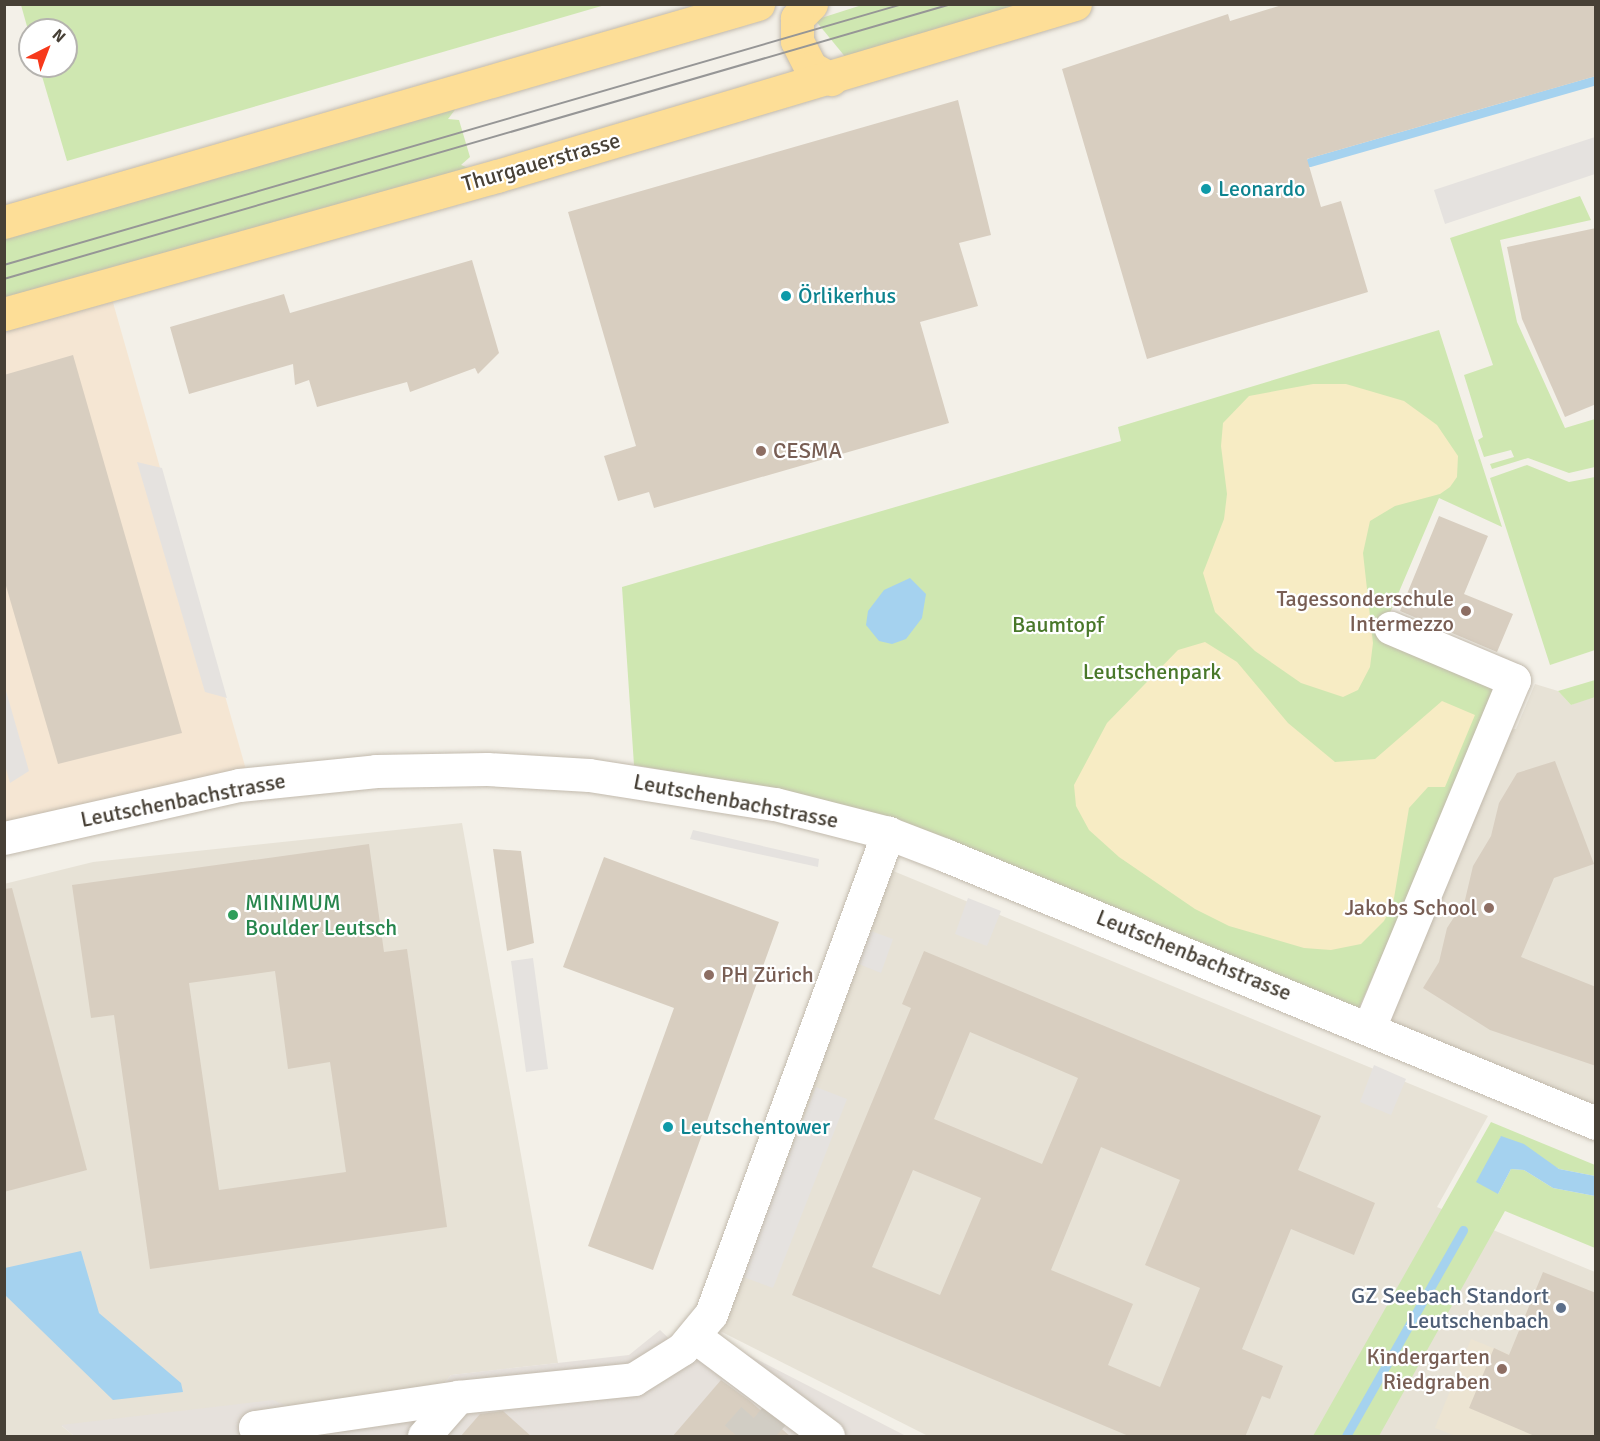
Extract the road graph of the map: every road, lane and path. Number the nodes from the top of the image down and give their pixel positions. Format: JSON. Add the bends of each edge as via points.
{"nodes":[{"id":1,"x":758,"y":4,"type":"edge"},
{"id":2,"x":811,"y":4,"type":"edge"},
{"id":3,"x":1076,"y":4,"type":"edge"},
{"id":4,"x":831,"y":79,"type":"junction"},
{"id":5,"x":4,"y":222,"type":"edge"},
{"id":6,"x":4,"y":314,"type":"edge"},
{"id":7,"x":1391,"y":628,"type":"dead end"},
{"id":8,"x":888,"y":833,"type":"junction"},
{"id":9,"x":4,"y":838,"type":"edge"},
{"id":10,"x":1369,"y":1028,"type":"junction"},
{"id":11,"x":1596,"y":1123,"type":"edge"},
{"id":12,"x":693,"y":1336,"type":"junction"},
{"id":13,"x":458,"y":1397,"type":"junction"},
{"id":14,"x":266,"y":1437,"type":"edge"},
{"id":15,"x":423,"y":1437,"type":"edge"},
{"id":16,"x":828,"y":1437,"type":"edge"}],
"edges":[{"from":1,"to":5,"type":"main road"},
{"from":2,"to":4,"type":"main road","via":[[797,18],[797,40],[811,68]]},
{"from":3,"to":4,"type":"main road","name":"Thurgauerstrasse"},
{"from":4,"to":6,"type":"main road","name":"Thurgauerstrasse"},
{"from":7,"to":10,"type":"street","via":[[1514,680]]},
{"from":8,"to":9,"type":"street","name":"Leutschenbachstrasse","via":[[775,804],[653,783],[487,769],[376,771],[239,785]]},
{"from":8,"to":10,"type":"street","name":"Leutschenbachstrasse"},
{"from":8,"to":12,"type":"street","via":[[711,1314]]},
{"from":10,"to":11,"type":"street","name":"Leutschenbachstrasse"},
{"from":12,"to":13,"type":"street","via":[[682,1349],[634,1379]]},
{"from":12,"to":16,"type":"street"},
{"from":13,"to":14,"type":"street","via":[[255,1427]]},
{"from":13,"to":15,"type":"street"}]}
